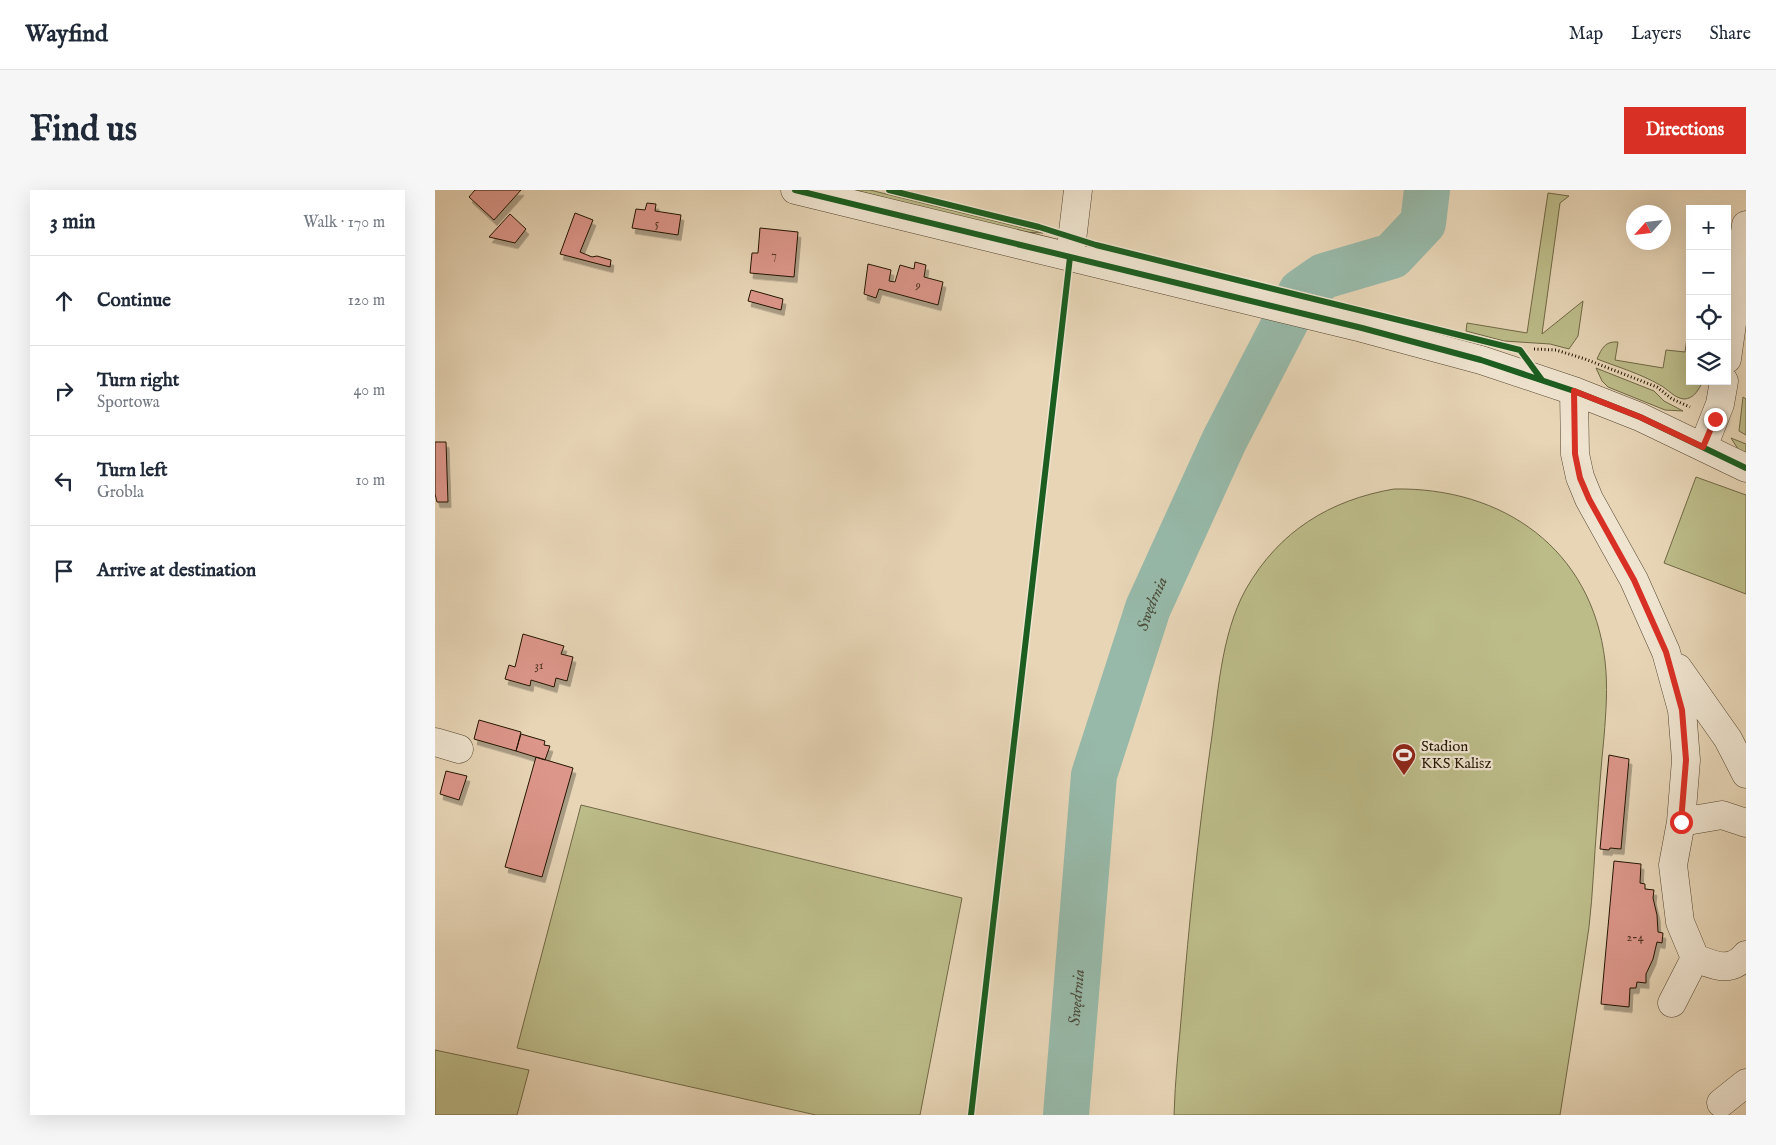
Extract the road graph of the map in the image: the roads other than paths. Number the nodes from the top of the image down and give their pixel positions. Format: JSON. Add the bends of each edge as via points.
{"nodes":[{"id":1,"x":795,"y":190,"type":"edge"},
{"id":2,"x":1078,"y":190,"type":"edge"},
{"id":3,"x":1746,"y":225,"type":"edge"},
{"id":4,"x":1069,"y":257,"type":"junction"},
{"id":5,"x":1730,"y":340,"type":"edge"},
{"id":6,"x":1723,"y":385,"type":"edge"},
{"id":7,"x":1574,"y":391,"type":"junction"},
{"id":8,"x":1703,"y":447,"type":"junction"},
{"id":9,"x":1746,"y":468,"type":"edge"},
{"id":10,"x":1666,"y":652,"type":"junction"},
{"id":11,"x":1746,"y":774,"type":"edge"},
{"id":12,"x":1681,"y":822,"type":"junction"},
{"id":13,"x":1746,"y":823,"type":"edge"},
{"id":14,"x":1746,"y":955,"type":"edge"},
{"id":15,"x":1695,"y":958,"type":"junction"},
{"id":16,"x":1672,"y":1003,"type":"dead end"},
{"id":17,"x":1746,"y":1083,"type":"edge"},
{"id":18,"x":1721,"y":1103,"type":"dead end"}],
"edges":[{"from":1,"to":4,"type":"street"},
{"from":2,"to":4,"type":"street"},
{"from":3,"to":5,"type":"street"},
{"from":4,"to":7,"type":"street","via":[[1362,328],[1481,360]]},
{"from":6,"to":8,"type":"street"},
{"from":7,"to":8,"type":"street"},
{"from":7,"to":10,"type":"street","via":[[1575,454],[1580,478],[1634,580]]},
{"from":8,"to":9,"type":"street"},
{"from":10,"to":11,"type":"street","via":[[1728,739]]},
{"from":10,"to":12,"type":"street","via":[[1683,718],[1686,760]]},
{"from":12,"to":13,"type":"street","via":[[1722,815]]},
{"from":12,"to":15,"type":"street","via":[[1673,865],[1680,922]]},
{"from":14,"to":15,"type":"street","via":[[1740,962],[1719,968]]},
{"from":15,"to":16,"type":"street"},
{"from":17,"to":18,"type":"street"}]}
